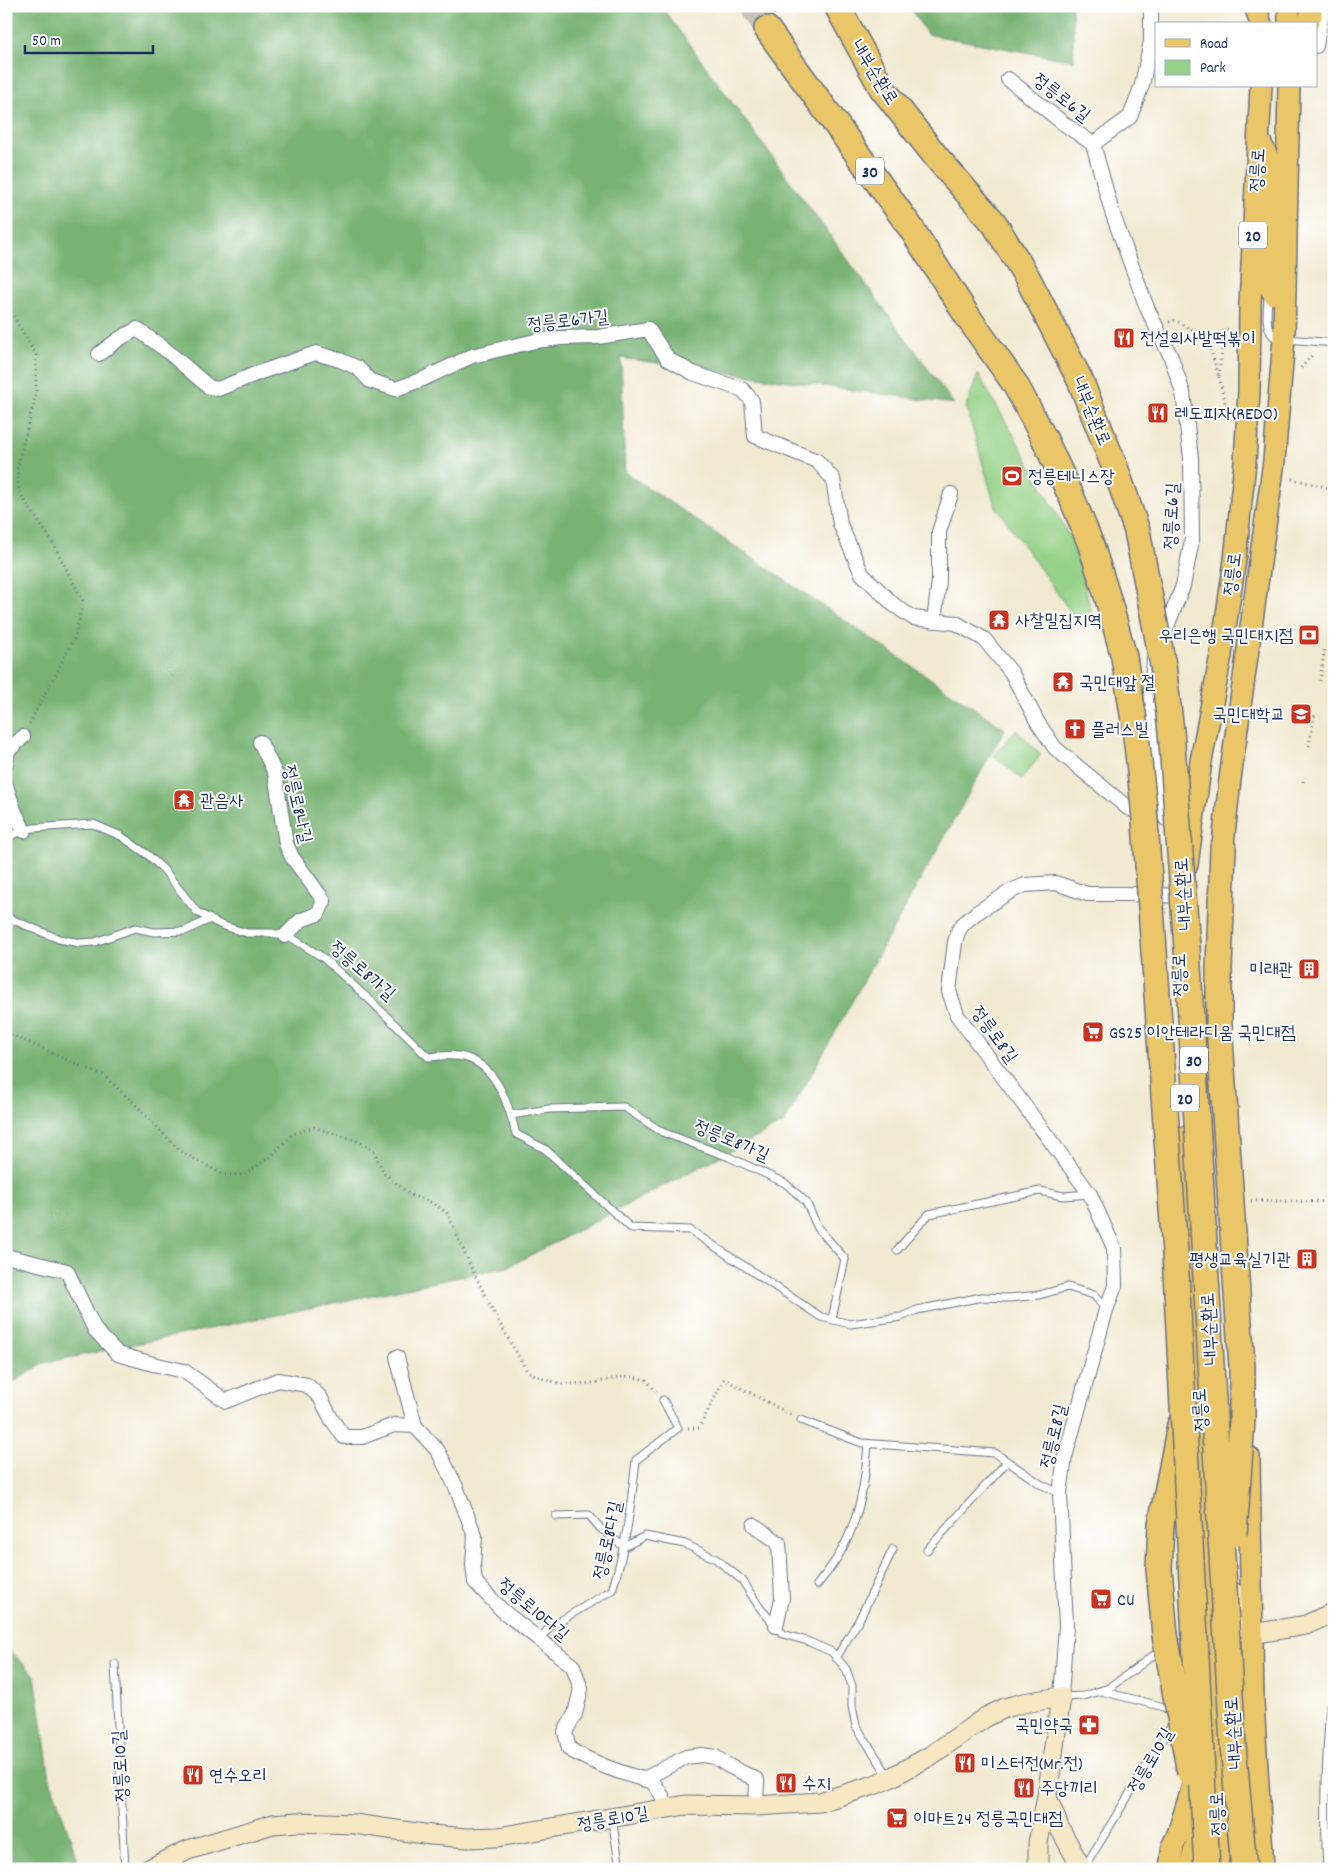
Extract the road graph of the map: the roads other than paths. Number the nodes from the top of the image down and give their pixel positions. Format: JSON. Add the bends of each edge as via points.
{"nodes":[{"id":1,"x":837,"y":6,"type":"edge"},
{"id":2,"x":1152,"y":6,"type":"edge"},
{"id":3,"x":1255,"y":6,"type":"edge"},
{"id":4,"x":1265,"y":6,"type":"edge"},
{"id":5,"x":1289,"y":6,"type":"edge"},
{"id":6,"x":1311,"y":6,"type":"edge"},
{"id":7,"x":1323,"y":6,"type":"edge"},
{"id":8,"x":1262,"y":22,"type":"edge"},
{"id":9,"x":1263,"y":22,"type":"edge"},
{"id":10,"x":1289,"y":22,"type":"edge"},
{"id":11,"x":1308,"y":22,"type":"edge"},
{"id":12,"x":767,"y":29,"type":"tunnel mouth"},
{"id":13,"x":1318,"y":35,"type":"edge"},
{"id":14,"x":1008,"y":79,"type":"dead end"},
{"id":15,"x":1261,"y":88,"type":"edge"},
{"id":16,"x":1291,"y":89,"type":"edge"},
{"id":17,"x":1258,"y":138,"type":"junction"},
{"id":18,"x":1093,"y":144,"type":"junction"},
{"id":19,"x":1277,"y":284,"type":"junction"},
{"id":20,"x":1284,"y":338,"type":"junction"},
{"id":21,"x":1334,"y":344,"type":"edge"},
{"id":22,"x":99,"y":354,"type":"dead end"},
{"id":23,"x":951,"y":494,"type":"dead end"},
{"id":24,"x":934,"y":621,"type":"junction"},
{"id":25,"x":23,"y":737,"type":"road end"},
{"id":26,"x":260,"y":742,"type":"dead end"},
{"id":27,"x":6,"y":763,"type":"edge"},
{"id":28,"x":6,"y":786,"type":"edge"},
{"id":29,"x":1166,"y":825,"type":"junction"},
{"id":30,"x":24,"y":831,"type":"junction"},
{"id":31,"x":6,"y":839,"type":"edge"},
{"id":32,"x":1223,"y":848,"type":"junction"},
{"id":33,"x":1182,"y":896,"type":"junction"},
{"id":34,"x":6,"y":917,"type":"edge"},
{"id":35,"x":210,"y":919,"type":"junction"},
{"id":36,"x":285,"y":936,"type":"junction"},
{"id":37,"x":1216,"y":1108,"type":"junction"},
{"id":38,"x":511,"y":1115,"type":"junction"},
{"id":39,"x":1186,"y":1139,"type":"junction"},
{"id":40,"x":1090,"y":1194,"type":"junction"},
{"id":41,"x":1242,"y":1224,"type":"junction"},
{"id":42,"x":897,"y":1250,"type":"dead end"},
{"id":43,"x":6,"y":1256,"type":"edge"},
{"id":44,"x":1246,"y":1309,"type":"junction"},
{"id":45,"x":1106,"y":1310,"type":"junction"},
{"id":46,"x":832,"y":1319,"type":"junction"},
{"id":47,"x":397,"y":1357,"type":"dead end"},
{"id":48,"x":663,"y":1400,"type":"road end"},
{"id":49,"x":801,"y":1420,"type":"road end"},
{"id":50,"x":416,"y":1426,"type":"junction"},
{"id":51,"x":868,"y":1444,"type":"junction"},
{"id":52,"x":1008,"y":1462,"type":"junction"},
{"id":53,"x":1060,"y":1493,"type":"junction"},
{"id":54,"x":556,"y":1516,"type":"dead end"},
{"id":55,"x":754,"y":1526,"type":"dead end"},
{"id":56,"x":624,"y":1547,"type":"junction"},
{"id":57,"x":893,"y":1549,"type":"dead end"},
{"id":58,"x":928,"y":1550,"type":"dead end"},
{"id":59,"x":817,"y":1585,"type":"dead end"},
{"id":60,"x":1234,"y":1603,"type":"junction"},
{"id":61,"x":1334,"y":1612,"type":"edge"},
{"id":62,"x":776,"y":1626,"type":"junction"},
{"id":63,"x":1252,"y":1634,"type":"junction"},
{"id":64,"x":1227,"y":1636,"type":"junction"},
{"id":65,"x":539,"y":1640,"type":"junction"},
{"id":66,"x":1162,"y":1649,"type":"dead end"},
{"id":67,"x":836,"y":1658,"type":"junction"},
{"id":68,"x":115,"y":1664,"type":"dead end"},
{"id":69,"x":1213,"y":1686,"type":"junction"},
{"id":70,"x":1101,"y":1691,"type":"junction"},
{"id":71,"x":1062,"y":1697,"type":"junction"},
{"id":72,"x":1334,"y":1701,"type":"edge"},
{"id":73,"x":1213,"y":1724,"type":"junction"},
{"id":74,"x":1330,"y":1749,"type":"edge"},
{"id":75,"x":890,"y":1778,"type":"junction"},
{"id":76,"x":644,"y":1780,"type":"junction"},
{"id":77,"x":1047,"y":1796,"type":"junction"},
{"id":78,"x":756,"y":1806,"type":"junction"},
{"id":79,"x":665,"y":1808,"type":"junction"},
{"id":80,"x":612,"y":1818,"type":"junction"},
{"id":81,"x":1062,"y":1832,"type":"junction"},
{"id":82,"x":1206,"y":1834,"type":"junction"},
{"id":83,"x":1039,"y":1839,"type":"junction"},
{"id":84,"x":125,"y":1869,"type":"edge"},
{"id":85,"x":149,"y":1869,"type":"edge"},
{"id":86,"x":620,"y":1869,"type":"edge"},
{"id":87,"x":1038,"y":1869,"type":"edge"},
{"id":88,"x":1083,"y":1869,"type":"edge"},
{"id":89,"x":1170,"y":1869,"type":"edge"},
{"id":90,"x":1190,"y":1869,"type":"edge"},
{"id":91,"x":1207,"y":1869,"type":"edge"},
{"id":92,"x":1219,"y":1869,"type":"edge"},
{"id":93,"x":1244,"y":1869,"type":"edge"},
{"id":94,"x":1263,"y":1869,"type":"edge"},
{"id":95,"x":1327,"y":1869,"type":"edge"}],
"edges":[{"from":1,"to":64,"type":"highway","name":"내부순환로","number":"30","bridge":true,"via":[[882,88],[994,224],[1027,277],[1080,380],[1137,530],[1163,665],[1171,731],[1187,948]]},
{"from":2,"to":18,"type":"street","name":"정릉로6길","via":[[1148,59],[1130,117]]},
{"from":3,"to":8,"type":"main road"},
{"from":4,"to":9,"type":"main road"},
{"from":5,"to":10,"type":"main road"},
{"from":6,"to":11,"type":"main road"},
{"from":7,"to":13,"type":"street"},
{"from":12,"to":82,"type":"highway","name":"내부순환로","number":"30","bridge":true,"via":[[911,228],[1015,384],[1044,438],[1091,544],[1124,657],[1144,808],[1175,1253]]},
{"from":14,"to":18,"type":"street","name":"정릉로6길"},
{"from":15,"to":17,"type":"main road","name":"정릉로","number":"20"},
{"from":16,"to":19,"type":"main road","name":"정릉로","number":"20"},
{"from":17,"to":19,"type":"main road","via":[[1274,176]]},
{"from":17,"to":33,"type":"main road","name":"정릉로","number":"20","via":[[1249,391],[1235,560]]},
{"from":18,"to":29,"type":"street","name":"정릉로6길","via":[[1112,212],[1183,393],[1191,458],[1192,540],[1183,586],[1154,659],[1152,672],[1151,692]]},
{"from":19,"to":20,"type":"main road","name":"정릉로","number":"20"},
{"from":20,"to":21,"type":"lane"},
{"from":20,"to":32,"type":"main road","name":"정릉로","number":"20","via":[[1274,461]]},
{"from":22,"to":24,"type":"street","name":"정릉로6가길","via":[[137,330],[209,387],[218,389],[316,353],[358,368],[370,381],[396,389],[472,356],[535,341],[598,337],[648,329],[668,359],[693,373],[743,390],[752,400],[755,436],[817,461],[833,479],[840,524],[862,574],[894,606],[913,618]]},
{"from":23,"to":24,"type":"street","via":[[939,532]]},
{"from":24,"to":29,"type":"street","name":"정릉로6가길","via":[[956,623],[984,639],[1011,672],[1038,723],[1056,748],[1128,808]]},
{"from":25,"to":27,"type":"street","via":[[8,751]]},
{"from":26,"to":36,"type":"street","name":"정릉로8나길","via":[[275,773],[286,844],[324,902],[318,914],[301,920]]},
{"from":28,"to":30,"type":"street"},
{"from":29,"to":33,"type":"street","name":"정릉로6길"},
{"from":30,"to":31,"type":"lane","name":"정릉로8가길"},
{"from":30,"to":35,"type":"lane","name":"정릉로8가길","via":[[93,824],[121,836],[164,870],[197,912]]},
{"from":32,"to":37,"type":"main road","name":"정릉로","number":"20","via":[[1208,974]]},
{"from":32,"to":41,"type":"main road","name":"정릉로"},
{"from":32,"to":64,"type":"highway","bridge":true,"via":[[1219,1025],[1242,1367],[1242,1421]]},
{"from":33,"to":39,"type":"main road","name":"정릉로","number":"20","via":[[1178,976]]},
{"from":33,"to":40,"type":"street","name":"정릉로8길","via":[[1087,894],[1056,883],[1025,885],[976,912],[963,924],[955,942],[949,991],[957,1015]]},
{"from":34,"to":35,"type":"lane","via":[[59,939],[80,943],[95,942],[135,928],[154,932],[185,931]]},
{"from":35,"to":36,"type":"lane","name":"정릉로8가길","via":[[248,933]]},
{"from":36,"to":38,"type":"lane","name":"정릉로8가길","via":[[322,957],[428,1057],[467,1058],[488,1070]]},
{"from":37,"to":41,"type":"main road","name":"정릉로","number":"20"},
{"from":37,"to":44,"type":"main road","name":"정릉로","via":[[1227,1223]]},
{"from":38,"to":46,"type":"lane","name":"정릉로8가길","via":[[516,1134],[545,1149],[630,1228],[690,1230],[821,1317]]},
{"from":38,"to":46,"type":"lane","name":"정릉로8가길","via":[[549,1109],[624,1107],[662,1132],[729,1157],[785,1183],[806,1202],[818,1228],[845,1259]]},
{"from":39,"to":60,"type":"main road","via":[[1216,1371]]},
{"from":39,"to":69,"type":"main road","name":"정릉로","number":"20"},
{"from":39,"to":82,"type":"highway","bridge":true,"via":[[1186,1393],[1161,1524],[1159,1569],[1165,1635],[1182,1735]]},
{"from":40,"to":42,"type":"lane","via":[[1063,1196],[1040,1191],[929,1214]]},
{"from":40,"to":45,"type":"street","name":"정릉로8길","via":[[1114,1248],[1115,1286]]},
{"from":41,"to":44,"type":"main road","name":"정릉로","number":"20"},
{"from":43,"to":50,"type":"street","via":[[67,1271],[94,1330],[118,1354],[184,1371],[226,1401],[278,1380],[307,1385],[320,1397],[344,1437],[362,1437],[394,1425]]},
{"from":44,"to":63,"type":"main road","name":"정릉로","number":"20"},
{"from":45,"to":46,"type":"lane","name":"정릉로8가길","via":[[1094,1295],[1068,1287],[1039,1295],[982,1297],[879,1321],[850,1324]]},
{"from":45,"to":53,"type":"street","name":"정릉로8길","via":[[1065,1457]]},
{"from":47,"to":50,"type":"street","name":"정릉로10다길"},
{"from":48,"to":56,"type":"lane","name":"정릉로8다길","via":[[678,1428],[636,1460]]},
{"from":49,"to":51,"type":"lane"},
{"from":50,"to":65,"type":"street","name":"정릉로10다길","via":[[438,1451],[475,1536],[475,1582],[503,1611]]},
{"from":51,"to":52,"type":"lane","via":[[995,1453]]},
{"from":51,"to":59,"type":"lane","via":[[864,1488],[854,1525],[840,1554]]},
{"from":52,"to":53,"type":"lane"},
{"from":52,"to":58,"type":"lane"},
{"from":53,"to":71,"type":"street","name":"정릉로8길","via":[[1066,1626]]},
{"from":54,"to":56,"type":"lane","via":[[589,1514],[600,1528]]},
{"from":55,"to":62,"type":"street","via":[[779,1542],[782,1598]]},
{"from":56,"to":62,"type":"lane","via":[[645,1536],[685,1544],[716,1559],[742,1580]]},
{"from":56,"to":65,"type":"lane","name":"정릉로8다길","via":[[612,1590],[550,1627]]},
{"from":57,"to":67,"type":"lane","via":[[859,1620]]},
{"from":60,"to":63,"type":"main road","via":[[1243,1624]]},
{"from":60,"to":69,"type":"main road","via":[[1232,1658]]},
{"from":61,"to":63,"type":"main road","via":[[1306,1626]]},
{"from":62,"to":67,"type":"lane","via":[[783,1634],[816,1644],[832,1652]]},
{"from":63,"to":94,"type":"main road","name":"정릉로","number":"20"},
{"from":64,"to":93,"type":"highway","name":"내부순환로","number":"30","bridge":true},
{"from":65,"to":76,"type":"street","name":"정릉로10다길","via":[[573,1666],[581,1689],[575,1714],[565,1732],[569,1749],[590,1762]]},
{"from":66,"to":70,"type":"lane","name":"정릉로10길"},
{"from":67,"to":75,"type":"lane","via":[[846,1669],[852,1686],[856,1726]]},
{"from":68,"to":84,"type":"lane","name":"정릉로10길"},
{"from":69,"to":73,"type":"main road","name":"정릉로","number":"20"},
{"from":70,"to":71,"type":"lane","name":"정릉로10길"},
{"from":70,"to":88,"type":"lane","name":"정릉로10길","via":[[1164,1707],[1173,1716],[1173,1723]]},
{"from":71,"to":75,"type":"main road","name":"정릉로10길","via":[[1023,1703],[992,1714],[930,1756]]},
{"from":71,"to":77,"type":"main road"},
{"from":72,"to":74,"type":"lane","via":[[1330,1705]]},
{"from":73,"to":89,"type":"main road","via":[[1200,1754],[1198,1775],[1173,1845]]},
{"from":73,"to":90,"type":"main road","via":[[1205,1757],[1202,1824]]},
{"from":73,"to":92,"type":"main road","name":"정릉로","number":"20"},
{"from":74,"to":95,"type":"lane","via":[[1324,1821]]},
{"from":75,"to":78,"type":"main road","name":"정릉로10길","via":[[820,1802]]},
{"from":76,"to":78,"type":"street","via":[[686,1757],[715,1757],[757,1780]]},
{"from":76,"to":79,"type":"street","name":"정릉로10다길","via":[[653,1782],[663,1797]]},
{"from":77,"to":81,"type":"main road","name":"정릉로10길"},
{"from":77,"to":83,"type":"main road"},
{"from":78,"to":79,"type":"main road","name":"정릉로10길","via":[[686,1804]]},
{"from":79,"to":80,"type":"main road","name":"정릉로10길"},
{"from":80,"to":85,"type":"main road","name":"정릉로10길","via":[[467,1838],[354,1824],[273,1824],[188,1850]]},
{"from":80,"to":86,"type":"lane"},
{"from":81,"to":83,"type":"main road","via":[[1048,1828]]},
{"from":81,"to":88,"type":"main road","name":"정릉로10길"},
{"from":82,"to":91,"type":"highway","name":"내부순환로","number":"30","bridge":true},
{"from":83,"to":87,"type":"main road"}]}
